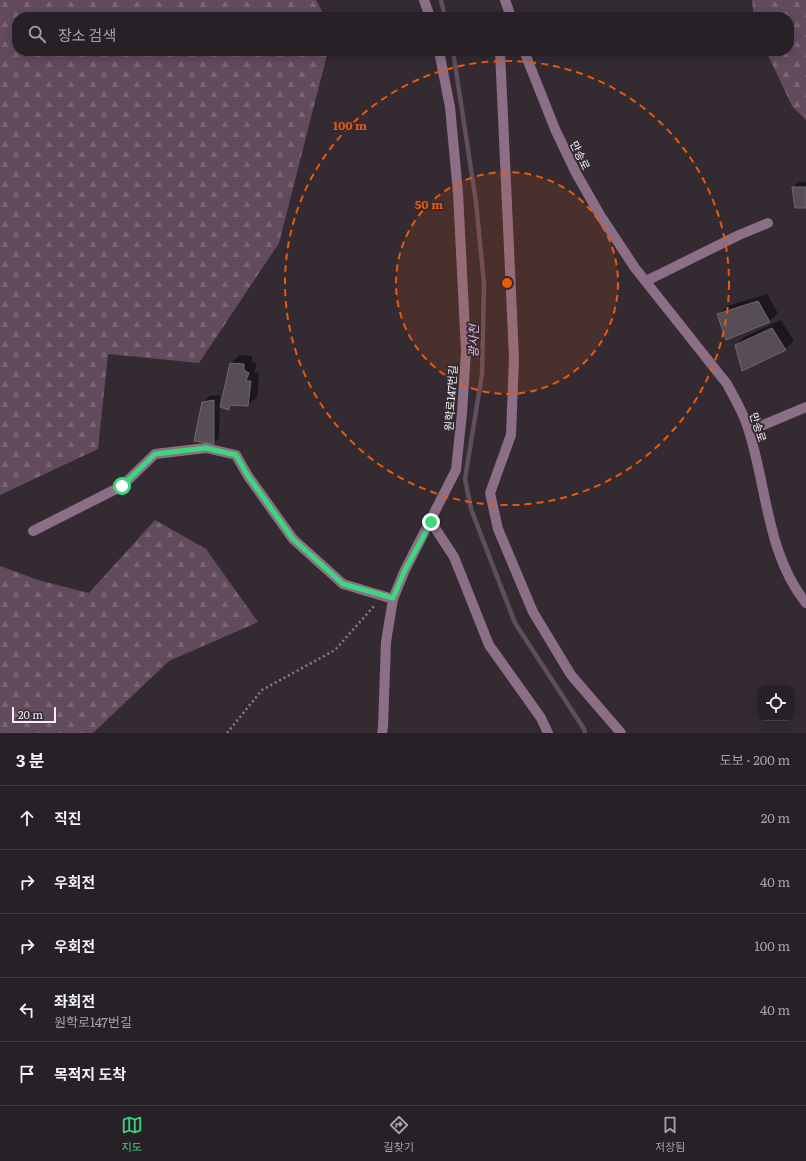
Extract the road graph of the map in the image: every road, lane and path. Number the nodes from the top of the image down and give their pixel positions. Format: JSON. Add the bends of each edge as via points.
{"nodes":[{"id":1,"x":424,"y":0,"type":"edge"},
{"id":2,"x":505,"y":0,"type":"edge"},
{"id":3,"x":428,"y":12,"type":"edge"},
{"id":4,"x":509,"y":12,"type":"edge"},
{"id":5,"x":440,"y":56,"type":"edge"},
{"id":6,"x":500,"y":56,"type":"edge"},
{"id":7,"x":526,"y":56,"type":"edge"},
{"id":8,"x":768,"y":223,"type":"dead end"},
{"id":9,"x":646,"y":281,"type":"junction"},
{"id":10,"x":806,"y":407,"type":"edge"},
{"id":11,"x":749,"y":431,"type":"junction"},
{"id":12,"x":431,"y":522,"type":"junction"},
{"id":13,"x":33,"y":531,"type":"dead end"},
{"id":14,"x":393,"y":598,"type":"junction"},
{"id":15,"x":806,"y":603,"type":"edge"},
{"id":16,"x":227,"y":733,"type":"edge"},
{"id":17,"x":382,"y":733,"type":"edge"},
{"id":18,"x":548,"y":733,"type":"edge"},
{"id":19,"x":621,"y":733,"type":"edge"}],
"edges":[{"from":1,"to":3,"type":"street"},
{"from":2,"to":4,"type":"street"},
{"from":5,"to":12,"type":"street","name":"원학로147번길","via":[[450,107],[458,193],[466,351],[456,470]]},
{"from":6,"to":19,"type":"street","via":[[514,358],[511,435],[490,493],[498,529],[533,612],[572,675]]},
{"from":7,"to":9,"type":"street","name":"만송로","via":[[555,129],[576,173]]},
{"from":8,"to":9,"type":"street"},
{"from":9,"to":11,"type":"street","name":"만송로","via":[[727,384]]},
{"from":10,"to":11,"type":"street"},
{"from":11,"to":15,"type":"street","name":"만송로","via":[[773,534],[795,587]]},
{"from":12,"to":14,"type":"street","name":"원학로147번길"},
{"from":12,"to":18,"type":"street","via":[[454,557],[489,645],[541,718]]},
{"from":13,"to":14,"type":"street","via":[[122,486],[155,454],[206,448],[236,455],[293,539],[343,584]]},
{"from":14,"to":16,"type":"path","via":[[374,606],[335,650],[262,690]]},
{"from":14,"to":17,"type":"street","name":"원학로147번길","via":[[386,642]]}]}
